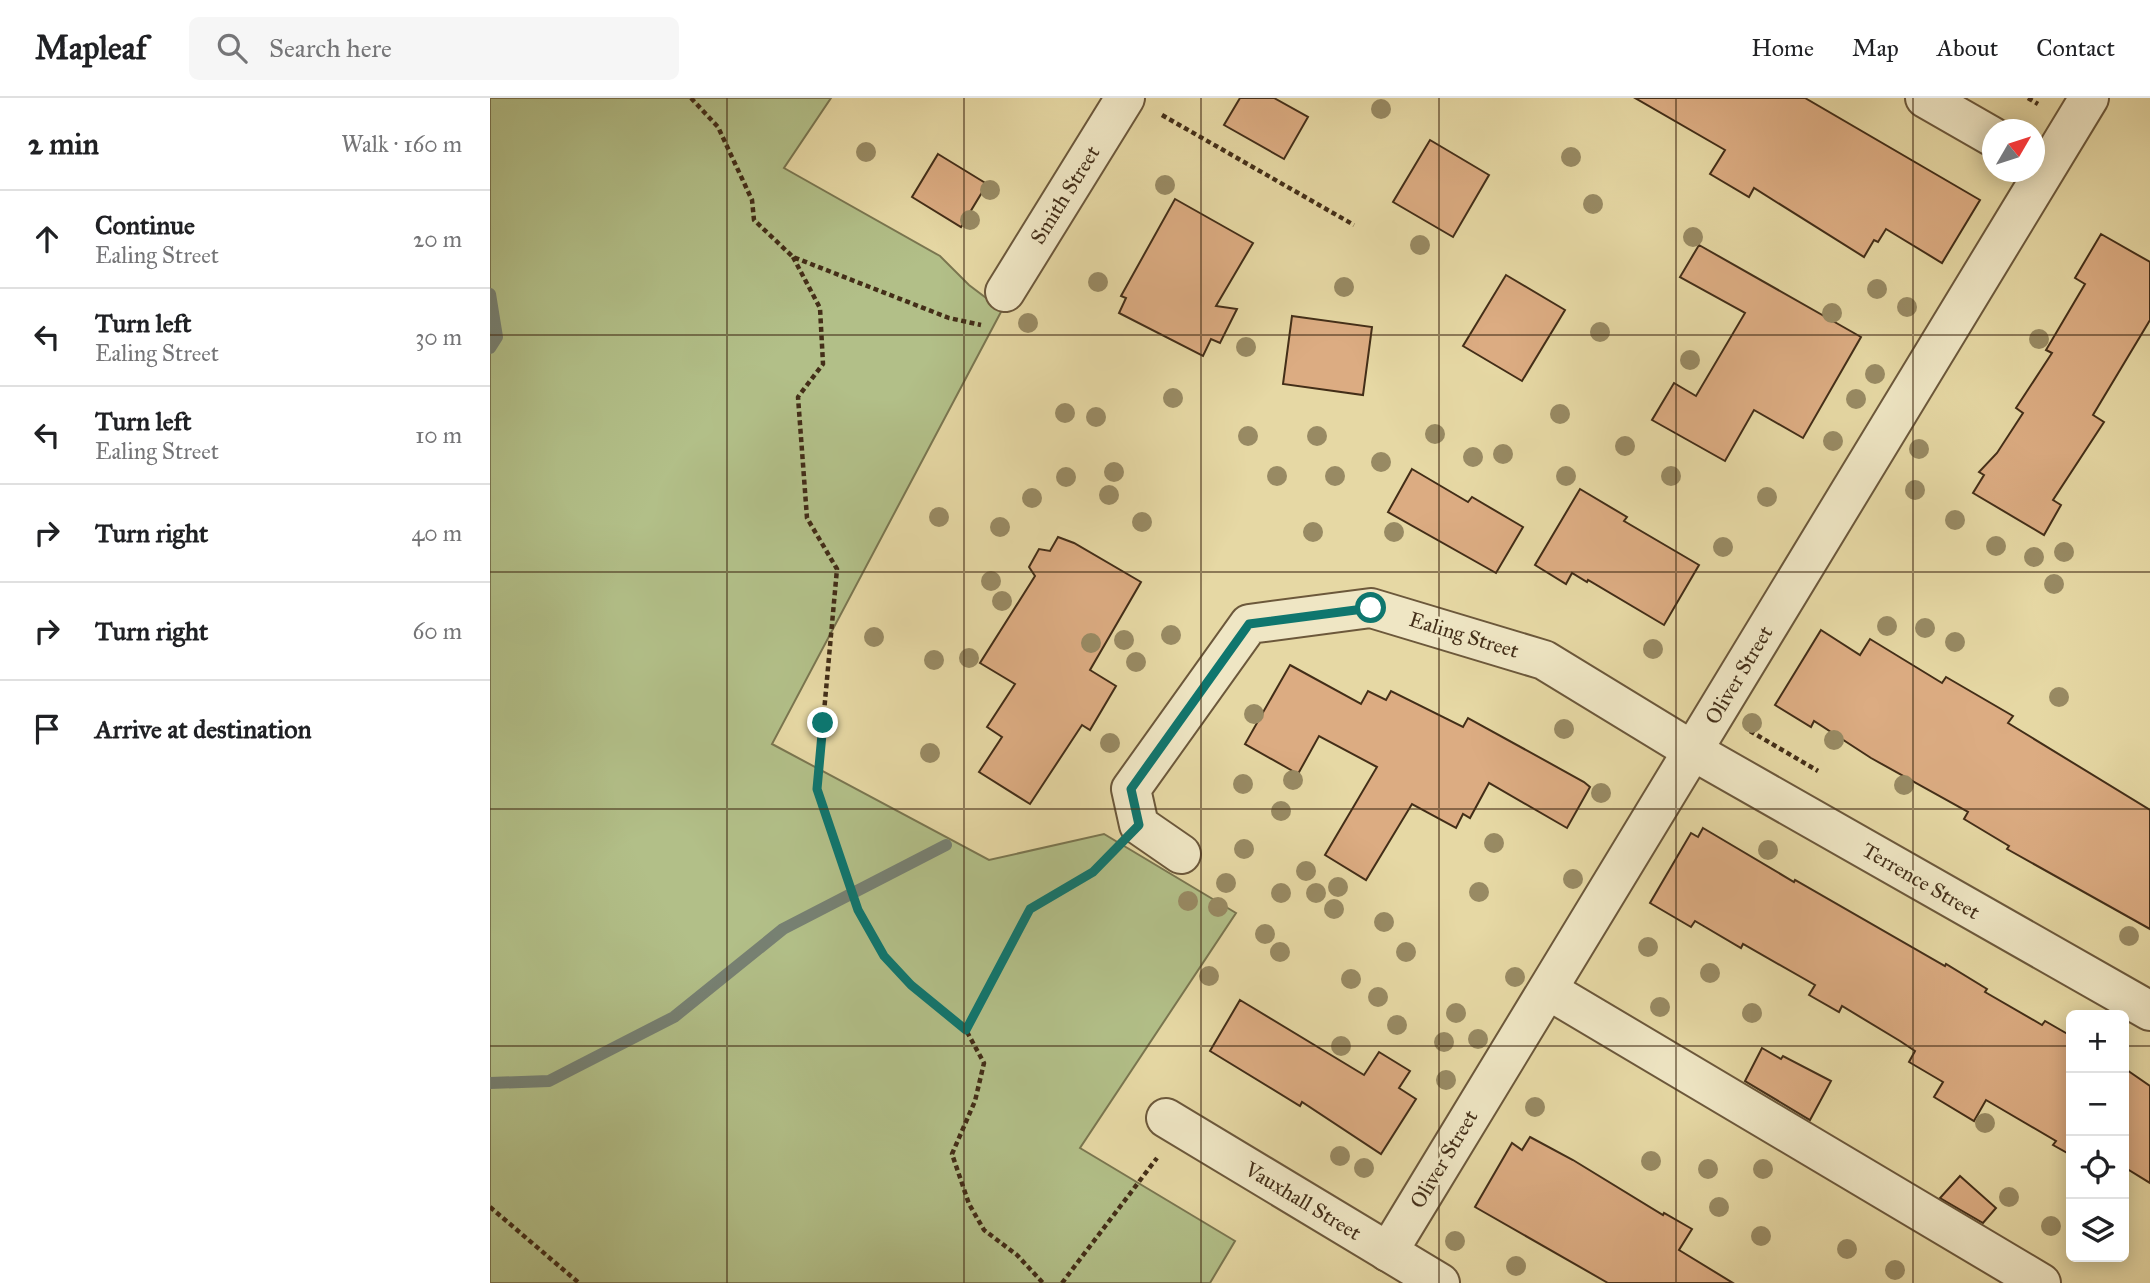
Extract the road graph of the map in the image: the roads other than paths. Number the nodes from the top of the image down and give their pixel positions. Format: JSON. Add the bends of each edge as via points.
{"nodes":[{"id":1,"x":1925,"y":98,"type":"edge"},
{"id":2,"x":2089,"y":98,"type":"edge"},
{"id":3,"x":1138,"y":103,"type":"edge"},
{"id":4,"x":1982,"y":131,"type":"edge"},
{"id":5,"x":2045,"y":159,"type":"edge"},
{"id":6,"x":2031,"y":182,"type":"edge"},
{"id":7,"x":1005,"y":292,"type":"dead end"},
{"id":8,"x":1693,"y":751,"type":"junction"},
{"id":9,"x":1181,"y":855,"type":"dead end"},
{"id":10,"x":1548,"y":990,"type":"junction"},
{"id":11,"x":2150,"y":1011,"type":"edge"},
{"id":12,"x":1166,"y":1118,"type":"dead end"},
{"id":13,"x":1388,"y":1252,"type":"junction"},
{"id":14,"x":1440,"y":1283,"type":"edge"},
{"id":15,"x":2041,"y":1283,"type":"edge"}],
"edges":[{"from":1,"to":4,"type":"street"},
{"from":2,"to":5,"type":"street","name":"Oliver Street"},
{"from":3,"to":7,"type":"street","name":"Smith Street"},
{"from":6,"to":8,"type":"street","name":"Oliver Street"},
{"from":8,"to":9,"type":"street","name":"Ealing Street","via":[[1545,660],[1371,608],[1249,624],[1131,789],[1139,825]]},
{"from":8,"to":10,"type":"street","name":"Oliver Street"},
{"from":8,"to":11,"type":"street","name":"Terrence Street"},
{"from":10,"to":13,"type":"street","name":"Oliver Street"},
{"from":10,"to":15,"type":"street"},
{"from":12,"to":13,"type":"street","name":"Vauxhall Street"},
{"from":13,"to":14,"type":"street","name":"Vauxhall Street"}]}
